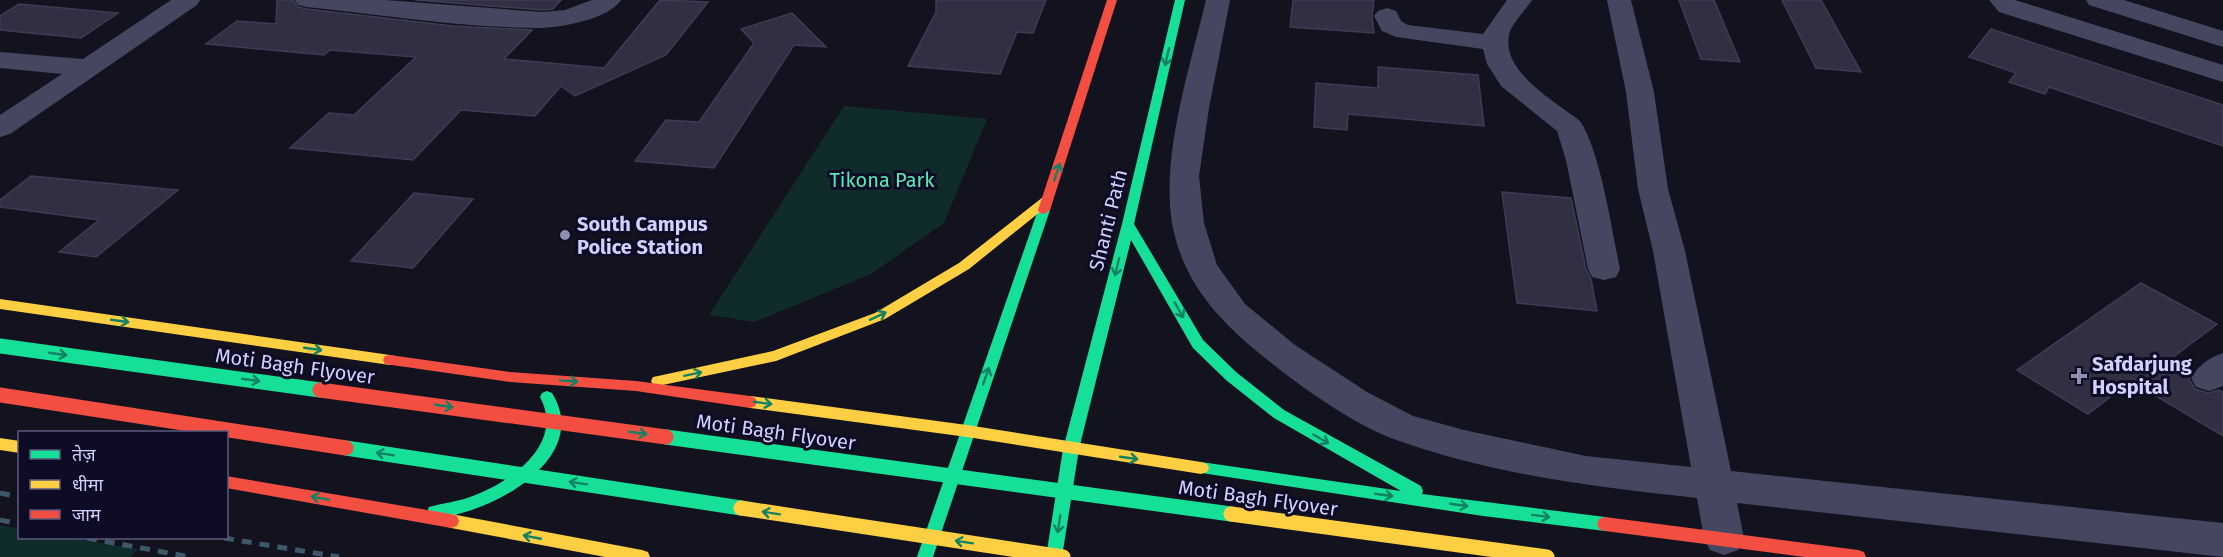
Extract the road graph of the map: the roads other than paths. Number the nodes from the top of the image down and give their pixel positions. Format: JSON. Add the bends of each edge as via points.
{"nodes":[{"id":1,"x":188,"y":0,"type":"edge"},
{"id":2,"x":308,"y":0,"type":"edge"},
{"id":3,"x":609,"y":0,"type":"edge"},
{"id":4,"x":1112,"y":0,"type":"edge"},
{"id":5,"x":1180,"y":0,"type":"edge"},
{"id":6,"x":1218,"y":0,"type":"edge"},
{"id":7,"x":1520,"y":0,"type":"edge"},
{"id":8,"x":1619,"y":0,"type":"edge"},
{"id":9,"x":2001,"y":0,"type":"edge"},
{"id":10,"x":2098,"y":0,"type":"edge"},
{"id":11,"x":1387,"y":16,"type":"dead end"},
{"id":12,"x":2223,"y":39,"type":"edge"},
{"id":13,"x":1496,"y":43,"type":"junction"},
{"id":14,"x":0,"y":60,"type":"edge"},
{"id":15,"x":89,"y":68,"type":"junction"},
{"id":16,"x":2222,"y":69,"type":"edge"},
{"id":17,"x":6,"y":119,"type":"edge"},
{"id":18,"x":1047,"y":200,"type":"junction"},
{"id":19,"x":1128,"y":224,"type":"junction"},
{"id":20,"x":1605,"y":268,"type":"dead end"},
{"id":21,"x":0,"y":304,"type":"edge"},
{"id":22,"x":0,"y":346,"type":"edge"},
{"id":23,"x":510,"y":377,"type":"junction"},
{"id":24,"x":636,"y":386,"type":"junction"},
{"id":25,"x":0,"y":395,"type":"edge"},
{"id":26,"x":967,"y":431,"type":"junction"},
{"id":27,"x":0,"y":444,"type":"edge"},
{"id":28,"x":18,"y":447,"type":"edge"},
{"id":29,"x":1071,"y":449,"type":"junction"},
{"id":30,"x":228,"y":482,"type":"edge"},
{"id":31,"x":1712,"y":484,"type":"junction"},
{"id":32,"x":1435,"y":502,"type":"junction"},
{"id":33,"x":406,"y":512,"type":"junction"},
{"id":34,"x":1482,"y":538,"type":"dead end"},
{"id":35,"x":1724,"y":538,"type":"junction"},
{"id":36,"x":2223,"y":540,"type":"edge"},
{"id":37,"x":594,"y":553,"type":"edge"},
{"id":38,"x":642,"y":557,"type":"edge"},
{"id":39,"x":925,"y":557,"type":"edge"},
{"id":40,"x":1054,"y":557,"type":"edge"},
{"id":41,"x":1063,"y":557,"type":"edge"},
{"id":42,"x":1482,"y":557,"type":"edge"},
{"id":43,"x":1547,"y":557,"type":"edge"},
{"id":44,"x":1858,"y":557,"type":"edge"}],
"edges":[{"from":1,"to":15,"type":"street"},
{"from":2,"to":3,"type":"street","via":[[542,20],[569,17]]},
{"from":18,"to":4,"type":"main road","one_way":true},
{"from":5,"to":19,"type":"main road","name":"Shanti Path","one_way":true},
{"from":6,"to":31,"type":"street","via":[[1184,176],[1188,223],[1201,267],[1233,312],[1283,354],[1354,402],[1402,427],[1464,445],[1586,471]]},
{"from":7,"to":13,"type":"street","via":[[1496,34]]},
{"from":8,"to":31,"type":"street","via":[[1640,92],[1653,189],[1669,251]]},
{"from":9,"to":16,"type":"street","via":[[2008,7],[2029,14]]},
{"from":10,"to":12,"type":"street"},
{"from":11,"to":13,"type":"street","via":[[1394,28],[1405,32]]},
{"from":13,"to":20,"type":"street","via":[[1500,64],[1511,80],[1570,127]]},
{"from":14,"to":15,"type":"street"},
{"from":15,"to":17,"type":"street"},
{"from":24,"to":18,"type":"main road","one_way":true,"via":[[776,356],[880,316],[964,266]]},
{"from":26,"to":18,"type":"main road","one_way":true},
{"from":19,"to":29,"type":"main road","name":"Shanti Path","one_way":true},
{"from":19,"to":32,"type":"main road","one_way":true,"via":[[1198,344],[1231,376],[1279,414]]},
{"from":21,"to":23,"type":"main road","one_way":true},
{"from":22,"to":43,"type":"main road","name":"Moti Bagh Flyover","one_way":true,"bridge":true},
{"from":23,"to":24,"type":"main road","one_way":true},
{"from":23,"to":33,"type":"main road","via":[[537,386],[553,403],[555,427],[544,454],[518,480],[483,501],[443,512]]},
{"from":24,"to":26,"type":"main road","one_way":true},
{"from":41,"to":25,"type":"main road","one_way":true,"bridge":true},
{"from":26,"to":29,"type":"main road"},
{"from":26,"to":39,"type":"main road"},
{"from":27,"to":28,"type":"main road"},
{"from":29,"to":32,"type":"main road","one_way":true},
{"from":29,"to":40,"type":"main road","name":"Shanti Path","one_way":true},
{"from":33,"to":30,"type":"main road","one_way":true},
{"from":31,"to":35,"type":"street"},
{"from":31,"to":36,"type":"street"},
{"from":32,"to":35,"type":"main road","one_way":true,"via":[[1483,514]]},
{"from":37,"to":33,"type":"main road","one_way":true},
{"from":34,"to":42,"type":"main road"},
{"from":35,"to":44,"type":"main road"},
{"from":37,"to":38,"type":"main road"}]}
